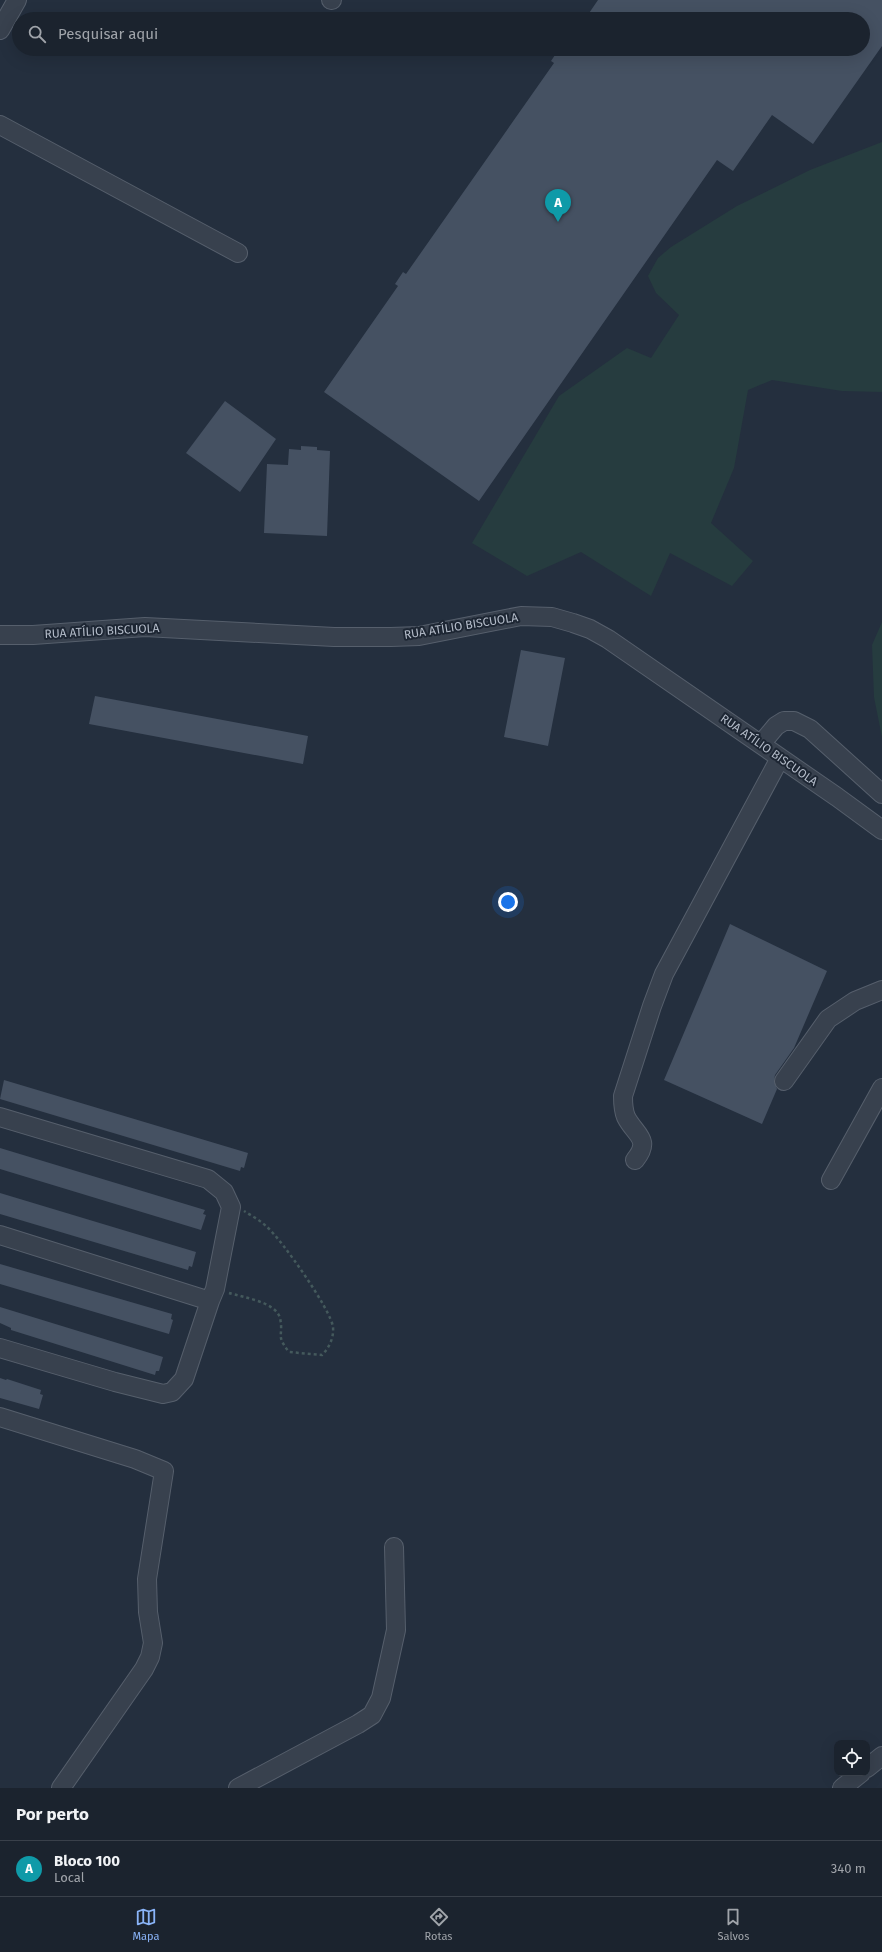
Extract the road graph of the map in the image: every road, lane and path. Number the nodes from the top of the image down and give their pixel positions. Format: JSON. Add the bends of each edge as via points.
{"nodes":[{"id":1,"x":9,"y":6,"type":"edge"},
{"id":2,"x":0,"y":30,"type":"edge"},
{"id":3,"x":0,"y":125,"type":"edge"},
{"id":4,"x":238,"y":253,"type":"dead end"},
{"id":5,"x":0,"y":635,"type":"edge"},
{"id":6,"x":761,"y":744,"type":"junction"},
{"id":7,"x":780,"y":758,"type":"junction"},
{"id":8,"x":882,"y":794,"type":"edge"},
{"id":9,"x":882,"y":830,"type":"edge"},
{"id":10,"x":882,"y":990,"type":"edge"},
{"id":11,"x":784,"y":1081,"type":"dead end"},
{"id":12,"x":882,"y":1088,"type":"edge"},
{"id":13,"x":0,"y":1117,"type":"edge"},
{"id":14,"x":635,"y":1160,"type":"dead end"},
{"id":15,"x":831,"y":1180,"type":"dead end"},
{"id":16,"x":231,"y":1207,"type":"junction"},
{"id":17,"x":0,"y":1235,"type":"edge"},
{"id":18,"x":212,"y":1295,"type":"junction"},
{"id":19,"x":0,"y":1348,"type":"edge"},
{"id":20,"x":0,"y":1417,"type":"edge"},
{"id":21,"x":394,"y":1547,"type":"dead end"},
{"id":22,"x":882,"y":1756,"type":"edge"},
{"id":23,"x":870,"y":1766,"type":"edge"},
{"id":24,"x":857,"y":1776,"type":"edge"},
{"id":25,"x":61,"y":1788,"type":"edge"},
{"id":26,"x":238,"y":1788,"type":"edge"},
{"id":27,"x":842,"y":1788,"type":"edge"}],
"edges":[{"from":1,"to":2,"type":"street"},
{"from":3,"to":4,"type":"street"},
{"from":5,"to":6,"type":"street","name":"RUA ATÍLIO BISCUOLA","via":[[145,627],[334,637],[391,637],[419,636],[521,616],[552,618],[590,629],[608,639]]},
{"from":6,"to":7,"type":"street","name":"RUA ATÍLIO BISCUOLA"},
{"from":6,"to":8,"type":"street","via":[[776,726],[784,721],[794,721],[810,729]]},
{"from":7,"to":9,"type":"street","name":"RUA ATÍLIO BISCUOLA"},
{"from":7,"to":14,"type":"street","via":[[671,960],[652,1006],[623,1096],[623,1108],[627,1118],[642,1142],[642,1151]]},
{"from":10,"to":11,"type":"street","via":[[855,1002],[828,1019]]},
{"from":12,"to":15,"type":"street"},
{"from":13,"to":16,"type":"street","via":[[208,1179],[224,1192]]},
{"from":16,"to":18,"type":"street"},
{"from":16,"to":18,"type":"path","via":[[241,1208],[267,1227],[294,1260],[331,1321],[333,1328],[330,1347],[322,1355],[289,1352],[280,1341],[280,1318],[272,1307]]},
{"from":17,"to":18,"type":"street"},
{"from":18,"to":19,"type":"street","via":[[184,1379],[172,1392],[163,1394],[116,1382]]},
{"from":20,"to":25,"type":"street","via":[[135,1459],[164,1471],[147,1579],[148,1612],[153,1643],[150,1657]]},
{"from":21,"to":26,"type":"street","via":[[396,1630],[381,1698],[372,1714]]},
{"from":22,"to":23,"type":"street"},
{"from":24,"to":27,"type":"street"}]}
